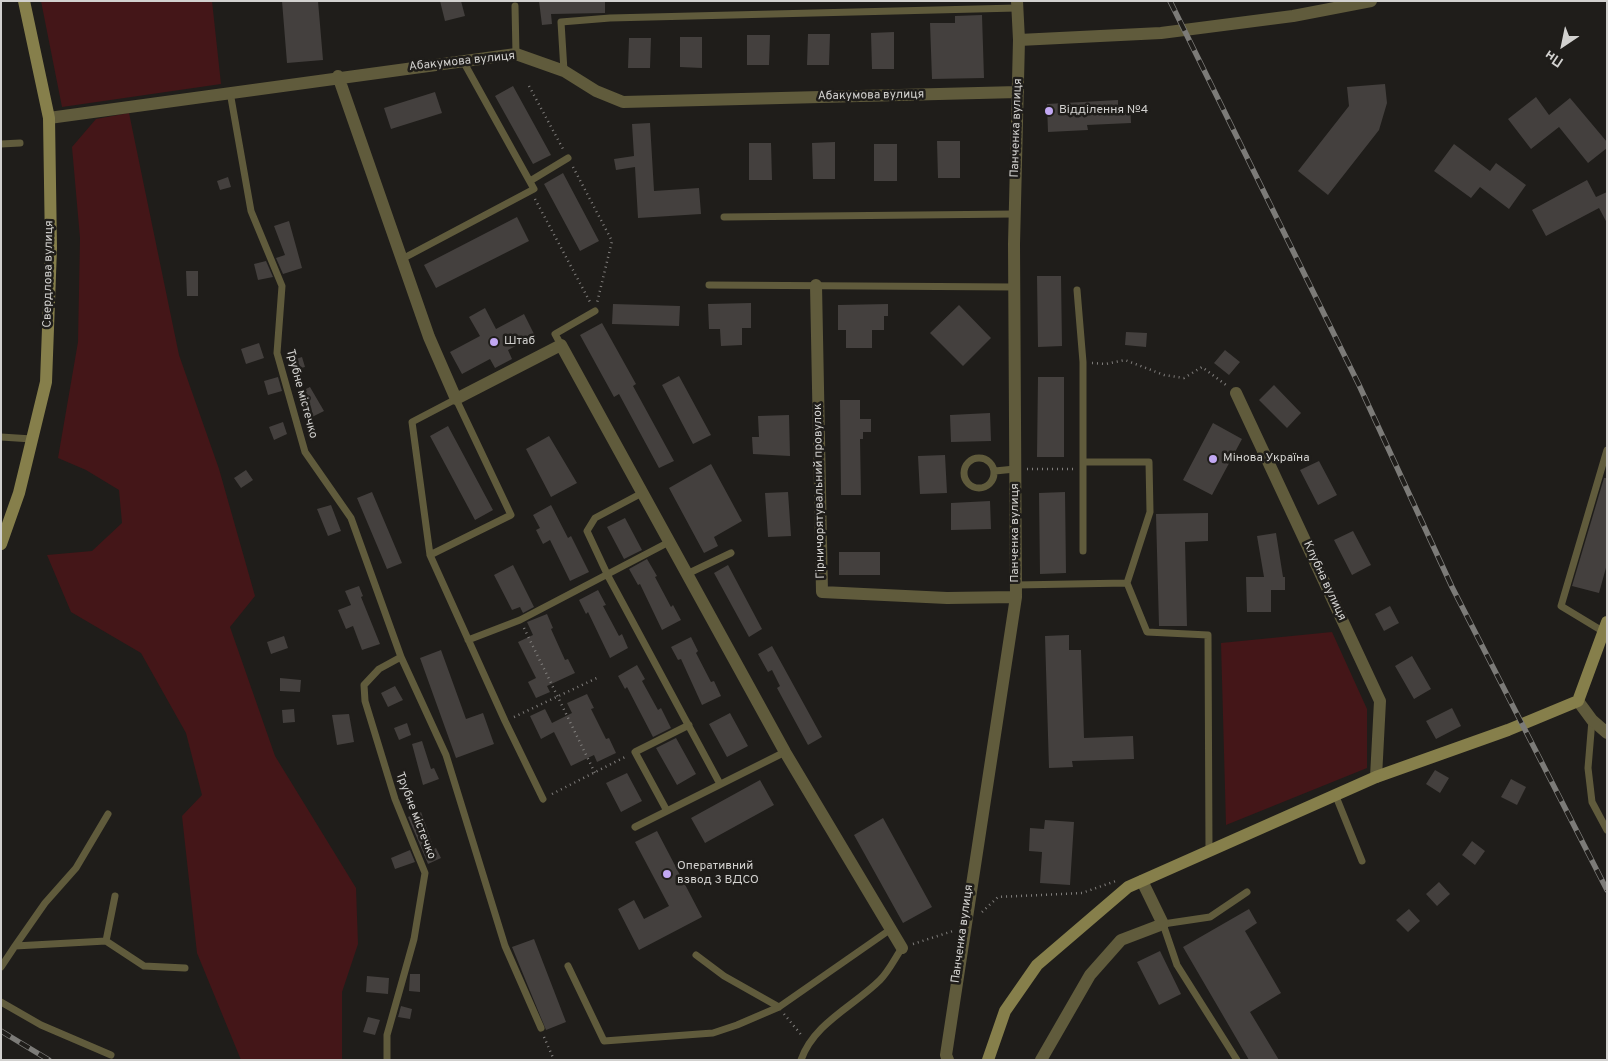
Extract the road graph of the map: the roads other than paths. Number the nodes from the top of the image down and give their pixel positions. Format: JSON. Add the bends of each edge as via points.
{"nodes":[{"id":1,"x":24,"y":1,"type":"edge"},
{"id":2,"x":1371,"y":1,"type":"edge"},
{"id":3,"x":1017,"y":5,"type":"edge"},
{"id":4,"x":515,"y":6,"type":"dead end"},
{"id":5,"x":1019,"y":40,"type":"junction"},
{"id":6,"x":516,"y":54,"type":"junction"},
{"id":7,"x":463,"y":61,"type":"junction"},
{"id":8,"x":564,"y":71,"type":"junction"},
{"id":9,"x":338,"y":76,"type":"junction"},
{"id":10,"x":230,"y":92,"type":"junction"},
{"id":11,"x":1018,"y":92,"type":"junction"},
{"id":12,"x":50,"y":118,"type":"junction"},
{"id":13,"x":20,"y":143,"type":"dead end"},
{"id":14,"x":1,"y":144,"type":"edge"},
{"id":15,"x":568,"y":158,"type":"road end"},
{"id":16,"x":530,"y":181,"type":"junction"},
{"id":17,"x":1015,"y":214,"type":"junction"},
{"id":18,"x":724,"y":217,"type":"dead end"},
{"id":19,"x":402,"y":259,"type":"junction"},
{"id":20,"x":709,"y":285,"type":"dead end"},
{"id":21,"x":816,"y":285,"type":"junction"},
{"id":22,"x":1014,"y":287,"type":"junction"},
{"id":23,"x":1077,"y":290,"type":"dead end"},
{"id":24,"x":595,"y":311,"type":"road end"},
{"id":25,"x":560,"y":345,"type":"junction"},
{"id":26,"x":1236,"y":393,"type":"road end"},
{"id":27,"x":456,"y":399,"type":"junction"},
{"id":28,"x":1,"y":437,"type":"edge"},
{"id":29,"x":32,"y":439,"type":"junction"},
{"id":30,"x":1607,"y":450,"type":"edge"},
{"id":31,"x":1083,"y":465,"type":"junction"},
{"id":32,"x":1015,"y":469,"type":"junction"},
{"id":33,"x":995,"y":471,"type":"junction"},
{"id":34,"x":642,"y":493,"type":"junction"},
{"id":35,"x":669,"y":542,"type":"junction"},
{"id":36,"x":1,"y":544,"type":"edge"},
{"id":37,"x":1083,"y":551,"type":"dead end"},
{"id":38,"x":731,"y":553,"type":"dead end"},
{"id":39,"x":430,"y":555,"type":"junction"},
{"id":40,"x":687,"y":574,"type":"junction"},
{"id":41,"x":608,"y":576,"type":"junction"},
{"id":42,"x":1127,"y":583,"type":"junction"},
{"id":43,"x":1016,"y":591,"type":"junction"},
{"id":44,"x":1605,"y":627,"type":"edge"},
{"id":45,"x":468,"y":640,"type":"junction"},
{"id":46,"x":401,"y":658,"type":"junction"},
{"id":47,"x":1578,"y":701,"type":"junction"},
{"id":48,"x":1592,"y":720,"type":"junction"},
{"id":49,"x":689,"y":724,"type":"junction"},
{"id":50,"x":1607,"y":733,"type":"edge"},
{"id":51,"x":785,"y":752,"type":"junction"},
{"id":52,"x":1376,"y":777,"type":"junction"},
{"id":53,"x":720,"y":784,"type":"junction"},
{"id":54,"x":1335,"y":794,"type":"junction"},
{"id":55,"x":543,"y":799,"type":"road end"},
{"id":56,"x":667,"y":811,"type":"junction"},
{"id":57,"x":108,"y":814,"type":"dead end"},
{"id":58,"x":635,"y":827,"type":"dead end"},
{"id":59,"x":1607,"y":830,"type":"edge"},
{"id":60,"x":1209,"y":850,"type":"junction"},
{"id":61,"x":1362,"y":860,"type":"dead end"},
{"id":62,"x":1142,"y":881,"type":"junction"},
{"id":63,"x":1247,"y":892,"type":"dead end"},
{"id":64,"x":115,"y":896,"type":"dead end"},
{"id":65,"x":1163,"y":924,"type":"junction"},
{"id":66,"x":891,"y":929,"type":"junction"},
{"id":67,"x":106,"y":942,"type":"junction"},
{"id":68,"x":16,"y":946,"type":"junction"},
{"id":69,"x":902,"y":948,"type":"joint"},
{"id":70,"x":696,"y":956,"type":"dead end"},
{"id":71,"x":568,"y":966,"type":"dead end"},
{"id":72,"x":1,"y":967,"type":"edge"},
{"id":73,"x":185,"y":968,"type":"dead end"},
{"id":74,"x":1,"y":1002,"type":"edge"},
{"id":75,"x":779,"y":1007,"type":"junction"},
{"id":76,"x":541,"y":1028,"type":"road end"},
{"id":77,"x":110,"y":1055,"type":"dead end"},
{"id":78,"x":387,"y":1060,"type":"edge"},
{"id":79,"x":801,"y":1060,"type":"edge"},
{"id":80,"x":948,"y":1060,"type":"edge"},
{"id":81,"x":988,"y":1060,"type":"edge"},
{"id":82,"x":1041,"y":1060,"type":"edge"},
{"id":83,"x":1237,"y":1060,"type":"edge"}],
"edges":[{"from":1,"to":12,"type":"street","name":"Свердлова вулиця"},
{"from":2,"to":5,"type":"street","via":[[1293,16],[1161,33]]},
{"from":3,"to":5,"type":"street","name":"Панченка вулиця"},
{"from":3,"to":8,"type":"lane","via":[[561,22]]},
{"from":4,"to":6,"type":"lane"},
{"from":5,"to":11,"type":"street","name":"Панченка вулиця"},
{"from":6,"to":7,"type":"street","name":"Абакумова вулиця"},
{"from":6,"to":8,"type":"street","name":"Абакумова вулиця"},
{"from":7,"to":9,"type":"street","name":"Абакумова вулиця"},
{"from":7,"to":16,"type":"lane"},
{"from":8,"to":11,"type":"street","name":"Абакумова вулиця","via":[[596,91],[623,102]]},
{"from":9,"to":10,"type":"street","name":"Абакумова вулиця"},
{"from":9,"to":19,"type":"street"},
{"from":10,"to":12,"type":"street","name":"Абакумова вулиця"},
{"from":10,"to":46,"type":"lane","name":"Трубне містечко","via":[[251,212],[282,286],[277,353],[305,452],[351,518]]},
{"from":11,"to":17,"type":"street","name":"Панченка вулиця"},
{"from":12,"to":29,"type":"street","name":"Свердлова вулиця","via":[[51,248],[46,382]]},
{"from":13,"to":14,"type":"lane"},
{"from":15,"to":16,"type":"lane"},
{"from":16,"to":19,"type":"lane","via":[[534,189],[531,191]]},
{"from":17,"to":18,"type":"lane"},
{"from":17,"to":22,"type":"street","name":"Панченка вулиця"},
{"from":19,"to":27,"type":"street","via":[[429,337]]},
{"from":20,"to":21,"type":"lane"},
{"from":21,"to":22,"type":"lane"},
{"from":21,"to":43,"type":"street","name":"Гірничорятувальний провулок","via":[[822,592],[947,598]]},
{"from":22,"to":32,"type":"street","name":"Панченка вулиця"},
{"from":23,"to":31,"type":"lane","via":[[1083,362]]},
{"from":24,"to":25,"type":"lane","via":[[555,334]]},
{"from":25,"to":27,"type":"street"},
{"from":25,"to":34,"type":"street"},
{"from":26,"to":52,"type":"street","name":"Клубна вулиця","via":[[1380,701]]},
{"from":27,"to":39,"type":"lane","via":[[412,422]]},
{"from":27,"to":39,"type":"lane","via":[[510,515]]},
{"from":28,"to":29,"type":"lane"},
{"from":29,"to":36,"type":"street","name":"Свердлова вулиця","via":[[19,493]]},
{"from":30,"to":44,"type":"lane","via":[[1560,606]]},
{"from":31,"to":37,"type":"lane"},
{"from":31,"to":42,"type":"lane","via":[[1149,462],[1150,512]]},
{"from":32,"to":33,"type":"lane"},
{"from":32,"to":43,"type":"street","name":"Панченка вулиця"},
{"from":33,"to":33,"type":"lane","via":[[990,461],[980,457],[970,460],[963,468],[964,480],[972,487],[983,488],[992,482]]},
{"from":34,"to":35,"type":"street"},
{"from":34,"to":41,"type":"lane","via":[[595,518],[587,530]]},
{"from":35,"to":40,"type":"street"},
{"from":35,"to":41,"type":"lane"},
{"from":38,"to":40,"type":"lane"},
{"from":39,"to":45,"type":"lane"},
{"from":40,"to":51,"type":"street"},
{"from":41,"to":45,"type":"lane","via":[[520,620]]},
{"from":41,"to":49,"type":"lane"},
{"from":42,"to":43,"type":"lane"},
{"from":42,"to":60,"type":"lane","via":[[1147,632],[1208,635]]},
{"from":43,"to":80,"type":"street","name":"Панченка вулиця","via":[[964,928],[946,1055]]},
{"from":44,"to":47,"type":"street"},
{"from":45,"to":55,"type":"lane"},
{"from":46,"to":76,"type":"lane","name":"Трубне містечко","via":[[446,755],[505,946]]},
{"from":46,"to":78,"type":"lane","name":"Трубне містечко","via":[[379,669],[364,685],[365,700],[395,799],[424,873],[414,939],[387,1035]]},
{"from":47,"to":48,"type":"street"},
{"from":47,"to":52,"type":"street"},
{"from":48,"to":50,"type":"street"},
{"from":48,"to":59,"type":"lane","via":[[1588,768],[1592,802]]},
{"from":49,"to":53,"type":"lane"},
{"from":49,"to":56,"type":"lane","via":[[635,752]]},
{"from":51,"to":53,"type":"lane"},
{"from":51,"to":66,"type":"street"},
{"from":52,"to":54,"type":"street"},
{"from":53,"to":56,"type":"lane"},
{"from":54,"to":60,"type":"street"},
{"from":54,"to":61,"type":"lane"},
{"from":56,"to":58,"type":"lane"},
{"from":57,"to":68,"type":"lane","via":[[76,868],[45,903]]},
{"from":60,"to":62,"type":"street"},
{"from":62,"to":65,"type":"street"},
{"from":62,"to":81,"type":"street","via":[[1128,887],[1037,965],[1006,1011]]},
{"from":63,"to":65,"type":"lane","via":[[1210,917]]},
{"from":64,"to":67,"type":"lane"},
{"from":65,"to":82,"type":"street","via":[[1121,940],[1090,975]]},
{"from":65,"to":83,"type":"lane","via":[[1177,965]]},
{"from":66,"to":69,"type":"street"},
{"from":66,"to":75,"type":"lane"},
{"from":67,"to":68,"type":"lane"},
{"from":67,"to":73,"type":"lane","via":[[144,966]]},
{"from":68,"to":72,"type":"lane"},
{"from":69,"to":79,"type":"lane","via":[[881,979],[807,1043]]},
{"from":70,"to":75,"type":"lane"},
{"from":71,"to":75,"type":"lane","via":[[604,1041],[713,1033]]},
{"from":74,"to":77,"type":"lane","via":[[41,1025]]}]}
